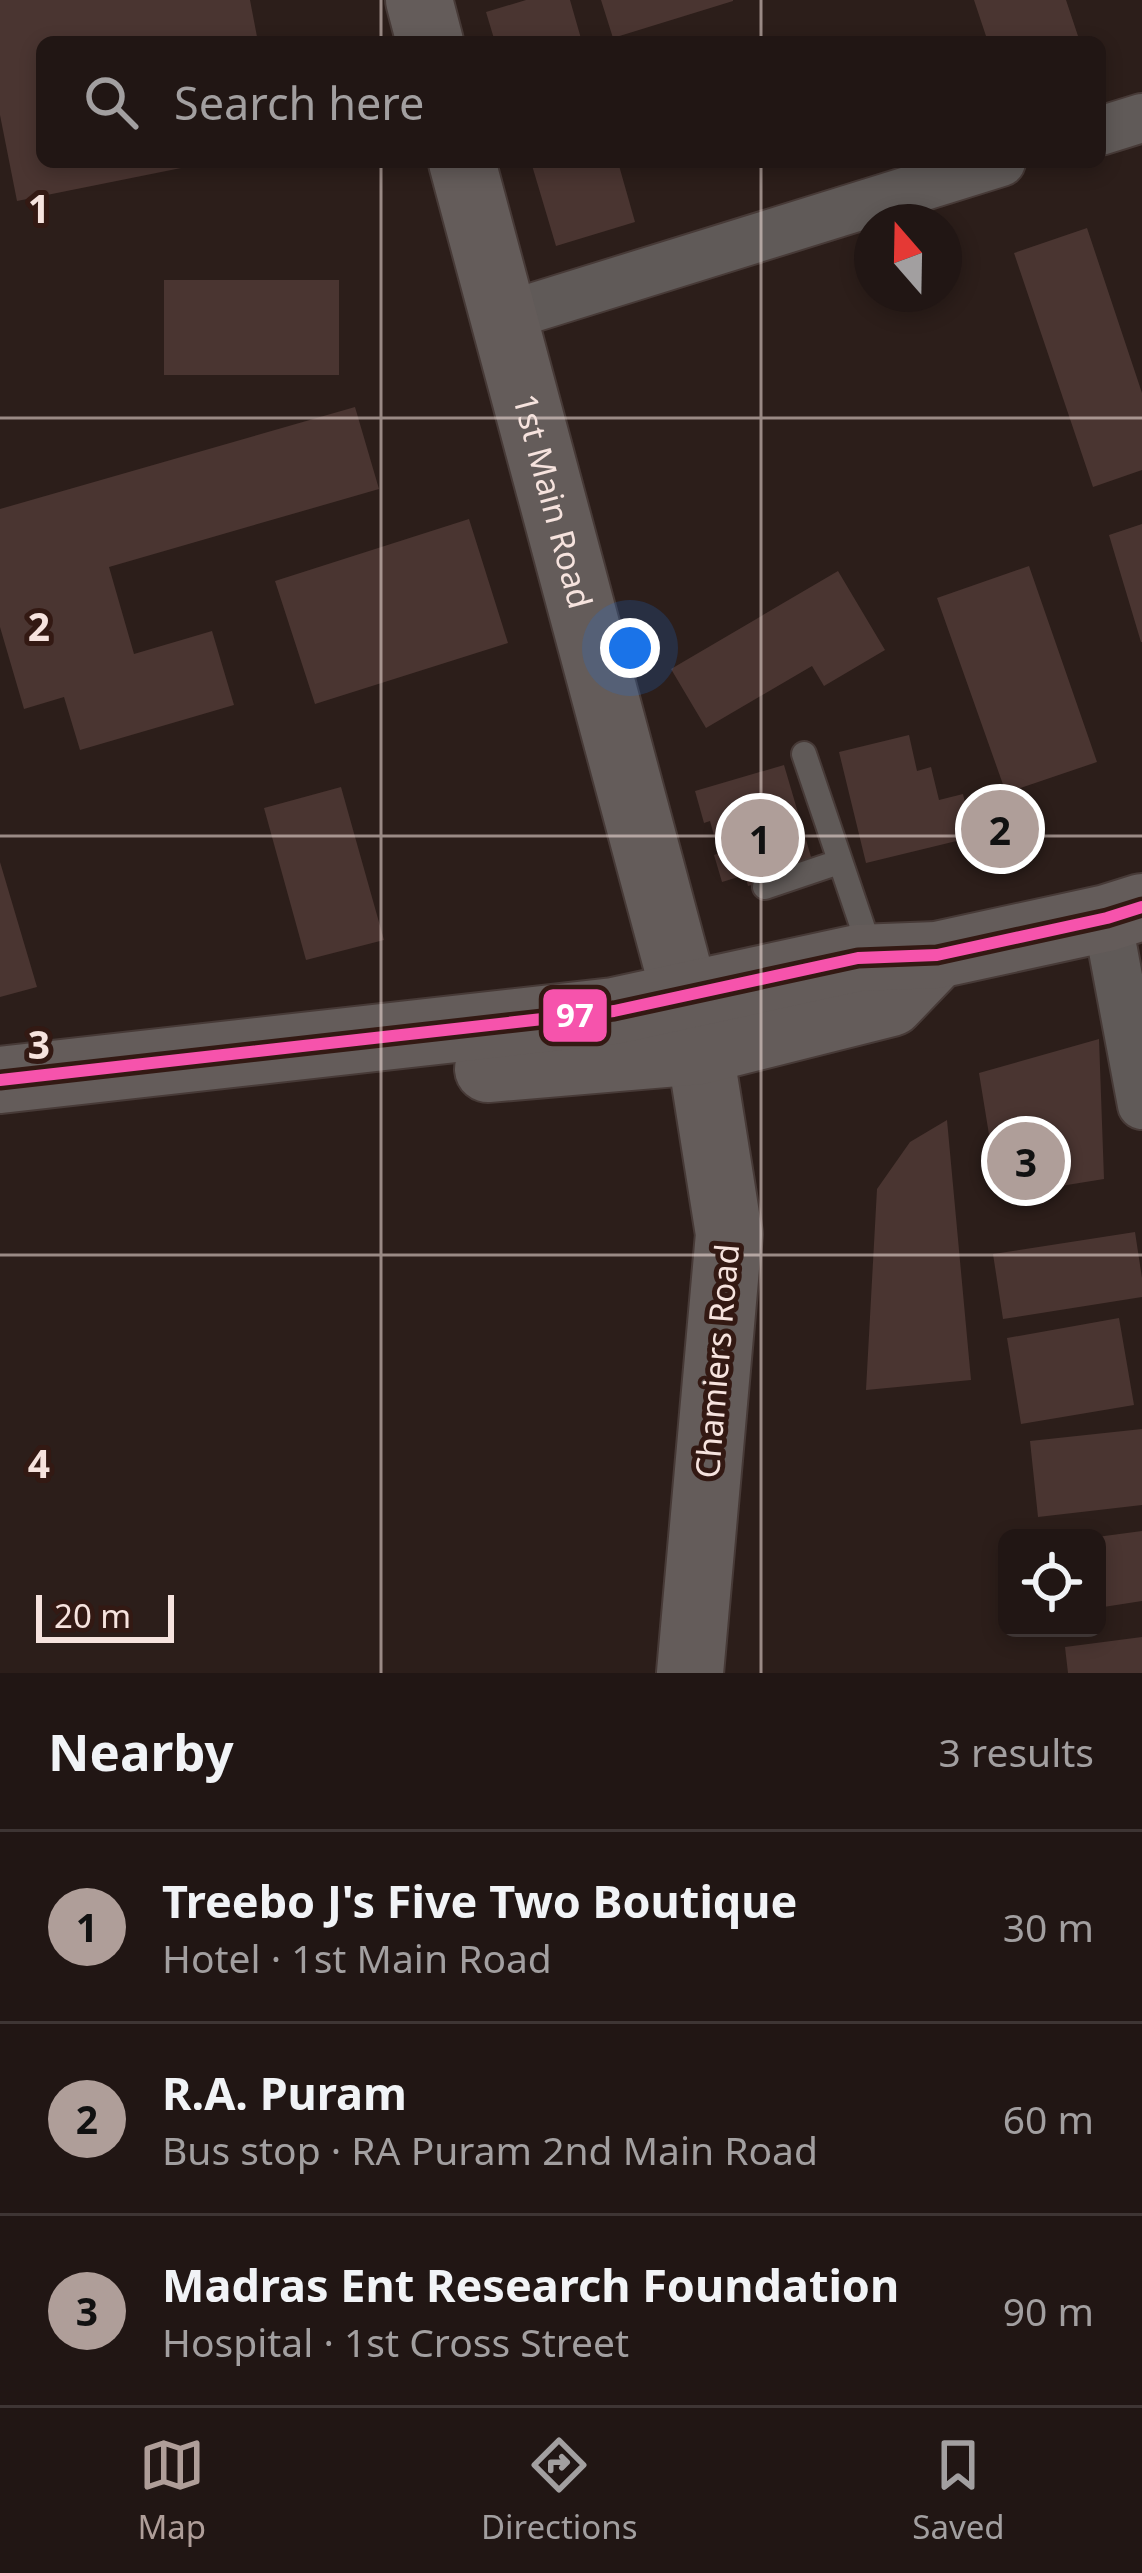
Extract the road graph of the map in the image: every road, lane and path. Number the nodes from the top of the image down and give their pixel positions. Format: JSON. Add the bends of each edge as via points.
{"nodes":[{"id":1,"x":418,"y":0,"type":"edge"},
{"id":2,"x":428,"y":36,"type":"edge"},
{"id":3,"x":1142,"y":118,"type":"edge"},
{"id":4,"x":1106,"y":129,"type":"edge"},
{"id":5,"x":463,"y":168,"type":"edge"},
{"id":6,"x":982,"y":168,"type":"edge"},
{"id":7,"x":503,"y":317,"type":"junction"},
{"id":8,"x":804,"y":754,"type":"dead end"},
{"id":9,"x":839,"y":862,"type":"junction"},
{"id":10,"x":765,"y":887,"type":"dead end"},
{"id":11,"x":1125,"y":912,"type":"edge"},
{"id":12,"x":937,"y":956,"type":"junction"},
{"id":13,"x":873,"y":957,"type":"junction"},
{"id":14,"x":693,"y":1024,"type":"junction"},
{"id":15,"x":0,"y":1080,"type":"edge"},
{"id":16,"x":1142,"y":1106,"type":"edge"},
{"id":17,"x":0,"y":1109,"type":"edge"},
{"id":18,"x":690,"y":1673,"type":"edge"}],
"edges":[{"from":1,"to":2,"type":"main road"},
{"from":3,"to":4,"type":"street"},
{"from":5,"to":7,"type":"main road","name":"1st Main Road"},
{"from":6,"to":7,"type":"street"},
{"from":7,"to":14,"type":"main road","name":"1st Main Road"},
{"from":8,"to":9,"type":"lane"},
{"from":9,"to":10,"type":"lane"},
{"from":9,"to":13,"type":"lane"},
{"from":11,"to":12,"type":"main road"},
{"from":11,"to":16,"type":"street"},
{"from":12,"to":13,"type":"main road"},
{"from":12,"to":14,"type":"main road","via":[[891,1003]]},
{"from":13,"to":14,"type":"main road"},
{"from":14,"to":15,"type":"main road","via":[[592,1013]]},
{"from":14,"to":17,"type":"main road"},
{"from":14,"to":18,"type":"main road","name":"Chamiers Road","via":[[729,1234]]}]}
